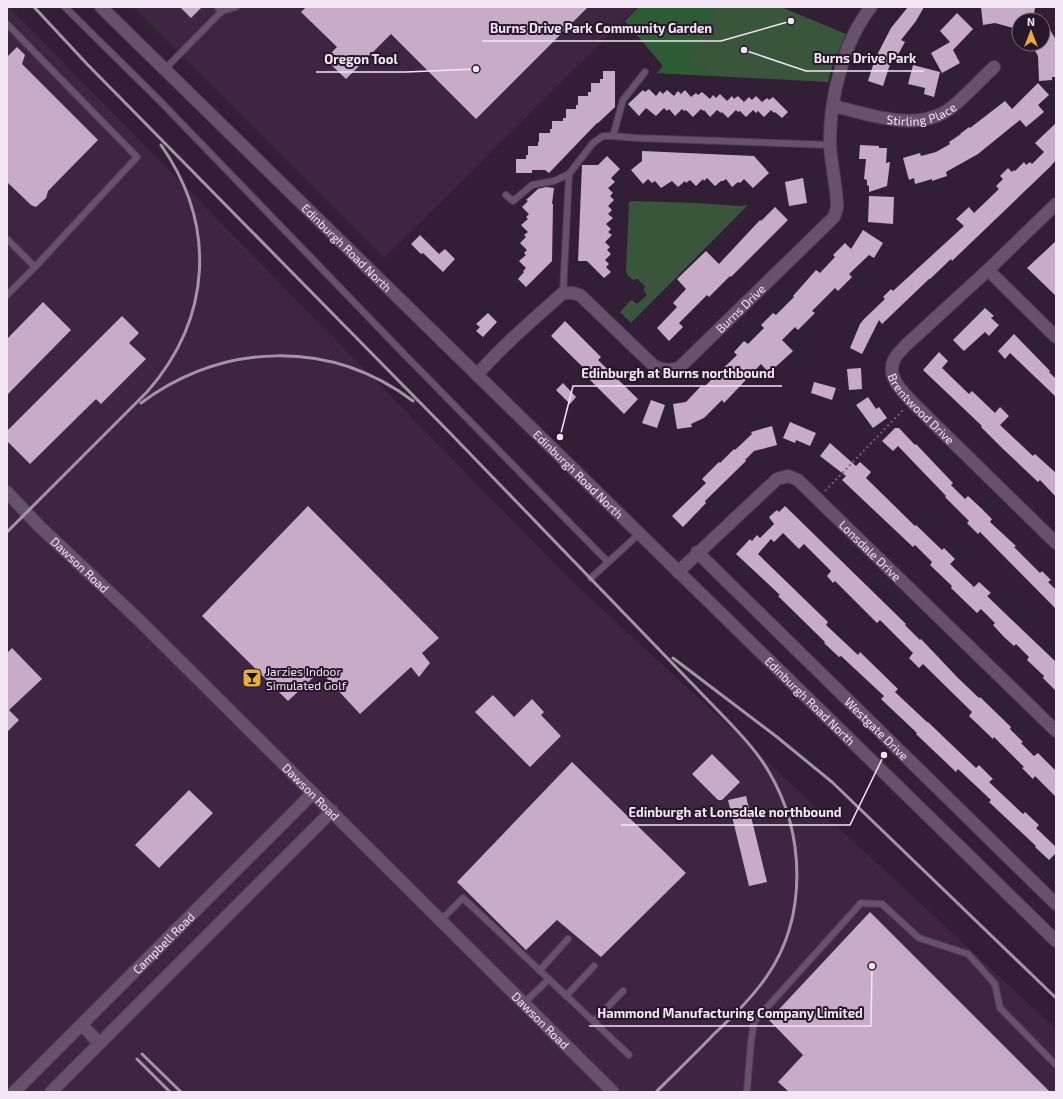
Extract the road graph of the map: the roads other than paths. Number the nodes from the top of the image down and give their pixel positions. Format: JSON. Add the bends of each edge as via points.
{"nodes":[{"id":1,"x":65,"y":7,"type":"edge"},
{"id":2,"x":101,"y":7,"type":"edge"},
{"id":3,"x":236,"y":7,"type":"edge"},
{"id":4,"x":871,"y":7,"type":"edge"},
{"id":5,"x":219,"y":8,"type":"edge"},
{"id":6,"x":7,"y":25,"type":"edge"},
{"id":7,"x":994,"y":66,"type":"dead end"},
{"id":8,"x":164,"y":69,"type":"junction"},
{"id":9,"x":645,"y":72,"type":"dead end"},
{"id":10,"x":833,"y":106,"type":"junction"},
{"id":11,"x":613,"y":136,"type":"junction"},
{"id":12,"x":830,"y":145,"type":"junction"},
{"id":13,"x":569,"y":174,"type":"junction"},
{"id":14,"x":506,"y":195,"type":"dead end"},
{"id":15,"x":1056,"y":204,"type":"edge"},
{"id":16,"x":7,"y":239,"type":"edge"},
{"id":17,"x":35,"y":267,"type":"junction"},
{"id":18,"x":988,"y":270,"type":"junction"},
{"id":19,"x":563,"y":292,"type":"junction"},
{"id":20,"x":7,"y":295,"type":"edge"},
{"id":21,"x":1056,"y":337,"type":"edge"},
{"id":22,"x":477,"y":375,"type":"junction"},
{"id":23,"x":7,"y":492,"type":"edge"},
{"id":24,"x":639,"y":534,"type":"junction"},
{"id":25,"x":1056,"y":543,"type":"edge"},
{"id":26,"x":697,"y":552,"type":"junction"},
{"id":27,"x":608,"y":562,"type":"junction"},
{"id":28,"x":678,"y":572,"type":"junction"},
{"id":29,"x":591,"y":578,"type":"dead end"},
{"id":30,"x":1056,"y":731,"type":"edge"},
{"id":31,"x":313,"y":793,"type":"junction"},
{"id":32,"x":332,"y":810,"type":"junction"},
{"id":33,"x":1056,"y":904,"type":"edge"},
{"id":34,"x":441,"y":920,"type":"junction"},
{"id":35,"x":568,"y":939,"type":"dead end"},
{"id":36,"x":1056,"y":941,"type":"edge"},
{"id":37,"x":594,"y":966,"type":"dead end"},
{"id":38,"x":540,"y":970,"type":"junction"},
{"id":39,"x":549,"y":979,"type":"junction"},
{"id":40,"x":623,"y":991,"type":"dead end"},
{"id":41,"x":566,"y":996,"type":"junction"},
{"id":42,"x":524,"y":1003,"type":"junction"},
{"id":43,"x":594,"y":1022,"type":"junction"},
{"id":44,"x":82,"y":1025,"type":"junction"},
{"id":45,"x":99,"y":1043,"type":"junction"},
{"id":46,"x":629,"y":1055,"type":"dead end"},
{"id":47,"x":1056,"y":1065,"type":"edge"},
{"id":48,"x":748,"y":1091,"type":"edge"},
{"id":49,"x":14,"y":1092,"type":"edge"},
{"id":50,"x":51,"y":1092,"type":"edge"},
{"id":51,"x":614,"y":1092,"type":"edge"}],
"edges":[{"from":1,"to":27,"type":"lane","via":[[160,101]]},
{"from":2,"to":8,"type":"street","name":"Edinburgh Road North"},
{"from":3,"to":5,"type":"lane"},
{"from":4,"to":10,"type":"street","name":"Burns Drive","via":[[841,65]]},
{"from":5,"to":8,"type":"lane"},
{"from":6,"to":17,"type":"lane","via":[[137,157]]},
{"from":7,"to":10,"type":"street","name":"Stirling Place","via":[[951,108],[932,118],[919,121],[892,119]]},
{"from":8,"to":22,"type":"street","name":"Edinburgh Road North"},
{"from":9,"to":11,"type":"lane","via":[[623,100]]},
{"from":10,"to":12,"type":"street","name":"Burns Drive"},
{"from":11,"to":12,"type":"lane"},
{"from":11,"to":13,"type":"lane","via":[[603,136],[594,142]]},
{"from":12,"to":19,"type":"street","name":"Burns Drive","via":[[837,208],[834,217],[679,368],[661,370],[654,366],[580,295]]},
{"from":13,"to":14,"type":"lane","via":[[532,185],[513,201]]},
{"from":13,"to":19,"type":"lane"},
{"from":15,"to":18,"type":"street","name":"Brentwood Drive"},
{"from":16,"to":17,"type":"lane"},
{"from":17,"to":20,"type":"lane"},
{"from":18,"to":21,"type":"street"},
{"from":18,"to":25,"type":"street","name":"Brentwood Drive","via":[[905,346],[894,359],[891,370],[895,383],[912,402]]},
{"from":19,"to":22,"type":"street"},
{"from":22,"to":24,"type":"street","name":"Edinburgh Road North"},
{"from":23,"to":31,"type":"street","name":"Dawson Road"},
{"from":24,"to":27,"type":"lane"},
{"from":24,"to":28,"type":"street","name":"Edinburgh Road North"},
{"from":26,"to":28,"type":"street","name":"Lonsdale Drive"},
{"from":26,"to":30,"type":"street","name":"Lonsdale Drive","via":[[777,479],[788,476],[798,480]]},
{"from":26,"to":33,"type":"street","name":"Westgate Drive"},
{"from":27,"to":29,"type":"lane"},
{"from":28,"to":36,"type":"street","name":"Edinburgh Road North"},
{"from":31,"to":32,"type":"street","name":"Dawson Road"},
{"from":31,"to":44,"type":"street","name":"Campbell Road"},
{"from":32,"to":34,"type":"street","name":"Dawson Road"},
{"from":32,"to":45,"type":"street","name":"Campbell Road"},
{"from":34,"to":38,"type":"lane","via":[[463,898]]},
{"from":34,"to":42,"type":"street","name":"Dawson Road"},
{"from":35,"to":38,"type":"lane"},
{"from":37,"to":41,"type":"lane"},
{"from":38,"to":39,"type":"lane"},
{"from":39,"to":41,"type":"lane"},
{"from":39,"to":42,"type":"lane"},
{"from":40,"to":43,"type":"lane"},
{"from":41,"to":43,"type":"lane"},
{"from":42,"to":51,"type":"street","name":"Dawson Road"},
{"from":43,"to":46,"type":"lane"},
{"from":44,"to":45,"type":"street"},
{"from":44,"to":49,"type":"street","name":"Campbell Road"},
{"from":45,"to":50,"type":"street","name":"Campbell Road"},
{"from":47,"to":48,"type":"lane","via":[[1000,1008],[995,984],[968,954],[919,938],[882,904],[861,903],[754,1022]]}]}
